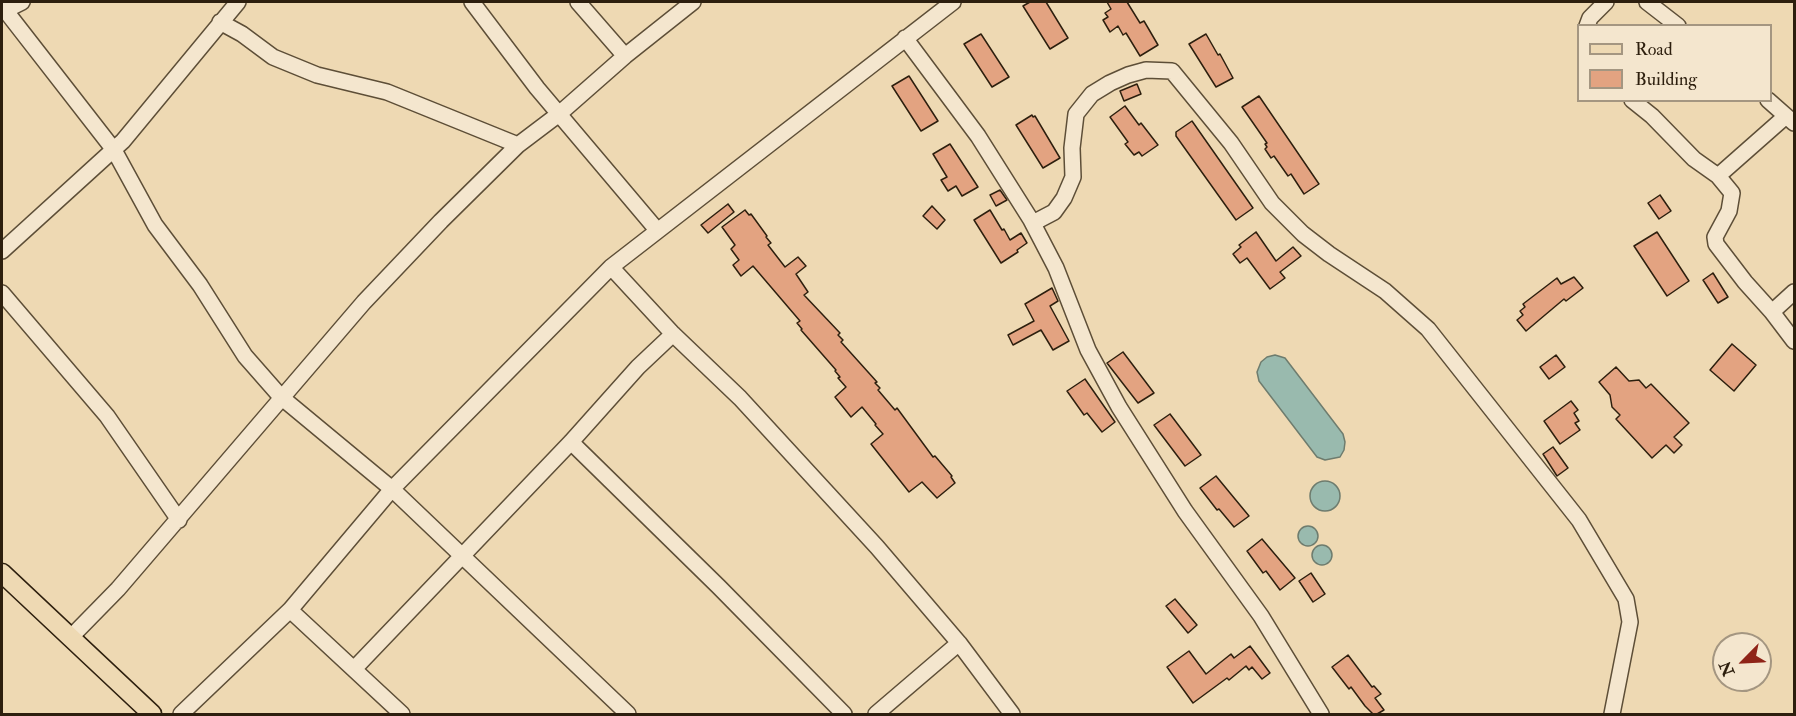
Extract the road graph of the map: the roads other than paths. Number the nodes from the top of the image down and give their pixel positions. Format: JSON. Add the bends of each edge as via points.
{"nodes":[{"id":1,"x":22,"y":2,"type":"edge"},
{"id":2,"x":238,"y":2,"type":"edge"},
{"id":3,"x":472,"y":2,"type":"edge"},
{"id":4,"x":578,"y":2,"type":"edge"},
{"id":5,"x":693,"y":2,"type":"edge"},
{"id":6,"x":953,"y":2,"type":"edge"},
{"id":7,"x":1606,"y":2,"type":"edge"},
{"id":8,"x":1647,"y":2,"type":"edge"},
{"id":9,"x":3,"y":9,"type":"edge"},
{"id":10,"x":220,"y":22,"type":"junction"},
{"id":11,"x":1588,"y":24,"type":"edge"},
{"id":12,"x":1675,"y":24,"type":"edge"},
{"id":13,"x":905,"y":38,"type":"junction"},
{"id":14,"x":625,"y":56,"type":"junction"},
{"id":15,"x":1634,"y":102,"type":"edge"},
{"id":16,"x":1770,"y":102,"type":"edge"},
{"id":17,"x":559,"y":114,"type":"junction"},
{"id":18,"x":1790,"y":120,"type":"edge"},
{"id":19,"x":518,"y":145,"type":"junction"},
{"id":20,"x":114,"y":150,"type":"junction"},
{"id":21,"x":1718,"y":176,"type":"junction"},
{"id":22,"x":1033,"y":223,"type":"junction"},
{"id":23,"x":657,"y":230,"type":"junction"},
{"id":24,"x":2,"y":251,"type":"edge"},
{"id":25,"x":611,"y":267,"type":"junction"},
{"id":26,"x":1794,"y":292,"type":"edge"},
{"id":27,"x":2,"y":293,"type":"edge"},
{"id":28,"x":1772,"y":312,"type":"junction"},
{"id":29,"x":673,"y":334,"type":"junction"},
{"id":30,"x":1794,"y":341,"type":"edge"},
{"id":31,"x":282,"y":397,"type":"junction"},
{"id":32,"x":571,"y":442,"type":"junction"},
{"id":33,"x":392,"y":489,"type":"junction"},
{"id":34,"x":178,"y":520,"type":"junction"},
{"id":35,"x":461,"y":557,"type":"junction"},
{"id":36,"x":2,"y":573,"type":"edge"},
{"id":37,"x":290,"y":610,"type":"junction"},
{"id":38,"x":70,"y":638,"type":"junction"},
{"id":39,"x":959,"y":643,"type":"junction"},
{"id":40,"x":354,"y":669,"type":"junction"},
{"id":41,"x":152,"y":714,"type":"edge"},
{"id":42,"x":181,"y":714,"type":"edge"},
{"id":43,"x":402,"y":714,"type":"edge"},
{"id":44,"x":628,"y":714,"type":"edge"},
{"id":45,"x":844,"y":714,"type":"edge"},
{"id":46,"x":876,"y":714,"type":"edge"},
{"id":47,"x":1012,"y":714,"type":"edge"},
{"id":48,"x":1321,"y":714,"type":"edge"},
{"id":49,"x":1612,"y":714,"type":"edge"}],
"edges":[{"from":1,"to":9,"type":"street"},
{"from":2,"to":10,"type":"street"},
{"from":3,"to":17,"type":"street"},
{"from":4,"to":14,"type":"street"},
{"from":5,"to":14,"type":"street"},
{"from":6,"to":13,"type":"street"},
{"from":7,"to":11,"type":"street"},
{"from":8,"to":12,"type":"street"},
{"from":9,"to":20,"type":"street"},
{"from":10,"to":19,"type":"street","via":[[273,57],[317,75],[387,92]]},
{"from":10,"to":20,"type":"street"},
{"from":13,"to":22,"type":"street","via":[[978,136]]},
{"from":13,"to":23,"type":"street"},
{"from":14,"to":17,"type":"street"},
{"from":15,"to":21,"type":"street","via":[[1694,159]]},
{"from":16,"to":18,"type":"street"},
{"from":17,"to":19,"type":"street"},
{"from":17,"to":23,"type":"street"},
{"from":18,"to":21,"type":"street"},
{"from":19,"to":31,"type":"street","via":[[364,302]]},
{"from":20,"to":24,"type":"street"},
{"from":20,"to":31,"type":"street","via":[[155,225],[200,285],[245,356]]},
{"from":21,"to":28,"type":"street","via":[[1732,193],[1729,211],[1714,237],[1716,244]]},
{"from":22,"to":48,"type":"street","via":[[1056,268],[1088,350],[1119,407],[1185,511],[1262,616]]},
{"from":22,"to":49,"type":"street","via":[[1054,213],[1064,198],[1073,177],[1077,114],[1092,94],[1128,75],[1172,70],[1231,143],[1272,203],[1303,234],[1386,291],[1428,329],[1579,519],[1626,599],[1630,622]]},
{"from":23,"to":25,"type":"street"},
{"from":25,"to":29,"type":"street"},
{"from":25,"to":33,"type":"street"},
{"from":26,"to":28,"type":"street"},
{"from":27,"to":34,"type":"street","via":[[107,416]]},
{"from":28,"to":30,"type":"street"},
{"from":29,"to":32,"type":"street"},
{"from":29,"to":39,"type":"street","via":[[740,398],[877,546]]},
{"from":31,"to":33,"type":"street"},
{"from":31,"to":34,"type":"street"},
{"from":32,"to":35,"type":"street"},
{"from":32,"to":45,"type":"street"},
{"from":33,"to":35,"type":"street"},
{"from":33,"to":37,"type":"street"},
{"from":34,"to":38,"type":"street"},
{"from":35,"to":40,"type":"street"},
{"from":35,"to":44,"type":"street"},
{"from":36,"to":38,"type":"main road"},
{"from":37,"to":40,"type":"street"},
{"from":37,"to":42,"type":"street"},
{"from":38,"to":41,"type":"main road"},
{"from":39,"to":46,"type":"street"},
{"from":39,"to":47,"type":"street"},
{"from":40,"to":43,"type":"street"}]}
